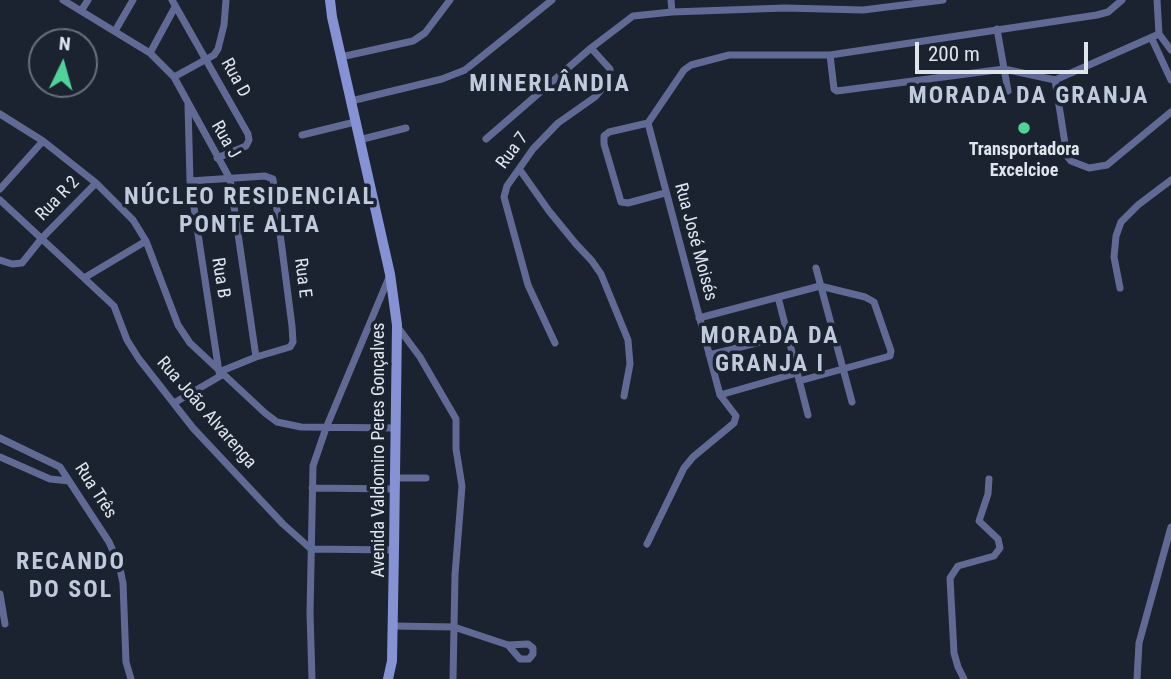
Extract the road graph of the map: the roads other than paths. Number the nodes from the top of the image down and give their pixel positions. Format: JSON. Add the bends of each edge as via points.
{"nodes":[{"id":1,"x":63,"y":0,"type":"edge"},
{"id":2,"x":88,"y":0,"type":"edge"},
{"id":3,"x":133,"y":0,"type":"edge"},
{"id":4,"x":226,"y":0,"type":"edge"},
{"id":5,"x":330,"y":0,"type":"edge"},
{"id":6,"x":450,"y":0,"type":"edge"},
{"id":7,"x":552,"y":0,"type":"edge"},
{"id":8,"x":671,"y":0,"type":"edge"},
{"id":9,"x":943,"y":0,"type":"edge"},
{"id":10,"x":1122,"y":0,"type":"edge"},
{"id":11,"x":1157,"y":0,"type":"edge"},
{"id":12,"x":174,"y":3,"type":"edge"},
{"id":13,"x":82,"y":10,"type":"junction"},
{"id":14,"x":672,"y":12,"type":"junction"},
{"id":15,"x":997,"y":29,"type":"junction"},
{"id":16,"x":115,"y":31,"type":"junction"},
{"id":17,"x":1156,"y":36,"type":"junction"},
{"id":18,"x":591,"y":48,"type":"junction"},
{"id":19,"x":1171,"y":50,"type":"edge"},
{"id":20,"x":150,"y":53,"type":"junction"},
{"id":21,"x":830,"y":55,"type":"junction"},
{"id":22,"x":341,"y":57,"type":"junction"},
{"id":23,"x":206,"y":59,"type":"junction"},
{"id":24,"x":1004,"y":69,"type":"junction"},
{"id":25,"x":174,"y":77,"type":"junction"},
{"id":26,"x":1055,"y":80,"type":"junction"},
{"id":27,"x":1171,"y":80,"type":"edge"},
{"id":28,"x":1008,"y":91,"type":"dead end"},
{"id":29,"x":351,"y":101,"type":"junction"},
{"id":30,"x":188,"y":105,"type":"junction"},
{"id":31,"x":1171,"y":112,"type":"edge"},
{"id":32,"x":0,"y":114,"type":"edge"},
{"id":33,"x":355,"y":122,"type":"junction"},
{"id":34,"x":648,"y":123,"type":"junction"},
{"id":35,"x":406,"y":128,"type":"dead end"},
{"id":36,"x":302,"y":135,"type":"dead end"},
{"id":37,"x":486,"y":139,"type":"dead end"},
{"id":38,"x":43,"y":141,"type":"junction"},
{"id":39,"x":359,"y":141,"type":"junction"},
{"id":40,"x":217,"y":158,"type":"junction"},
{"id":41,"x":520,"y":170,"type":"junction"},
{"id":42,"x":230,"y":179,"type":"junction"},
{"id":43,"x":1171,"y":180,"type":"edge"},
{"id":44,"x":190,"y":181,"type":"junction"},
{"id":45,"x":96,"y":183,"type":"junction"},
{"id":46,"x":0,"y":189,"type":"edge"},
{"id":47,"x":665,"y":193,"type":"junction"},
{"id":48,"x":0,"y":200,"type":"edge"},
{"id":49,"x":42,"y":238,"type":"junction"},
{"id":50,"x":146,"y":241,"type":"junction"},
{"id":51,"x":0,"y":260,"type":"edge"},
{"id":52,"x":816,"y":268,"type":"dead end"},
{"id":53,"x":84,"y":278,"type":"junction"},
{"id":54,"x":820,"y":286,"type":"junction"},
{"id":55,"x":1120,"y":288,"type":"dead end"},
{"id":56,"x":387,"y":294,"type":"junction"},
{"id":57,"x":778,"y":297,"type":"junction"},
{"id":58,"x":699,"y":318,"type":"junction"},
{"id":59,"x":397,"y":325,"type":"junction"},
{"id":60,"x":788,"y":335,"type":"junction"},
{"id":61,"x":555,"y":343,"type":"dead end"},
{"id":62,"x":709,"y":355,"type":"junction"},
{"id":63,"x":256,"y":357,"type":"junction"},
{"id":64,"x":844,"y":371,"type":"junction"},
{"id":65,"x":221,"y":373,"type":"junction"},
{"id":66,"x":798,"y":377,"type":"junction"},
{"id":67,"x":720,"y":395,"type":"junction"},
{"id":68,"x":624,"y":396,"type":"dead end"},
{"id":69,"x":852,"y":402,"type":"dead end"},
{"id":70,"x":174,"y":403,"type":"junction"},
{"id":71,"x":808,"y":415,"type":"dead end"},
{"id":72,"x":326,"y":428,"type":"junction"},
{"id":73,"x":396,"y":428,"type":"junction"},
{"id":74,"x":0,"y":438,"type":"edge"},
{"id":75,"x":0,"y":457,"type":"edge"},
{"id":76,"x":426,"y":478,"type":"dead end"},
{"id":77,"x":989,"y":479,"type":"dead end"},
{"id":78,"x":69,"y":481,"type":"junction"},
{"id":79,"x":394,"y":484,"type":"junction"},
{"id":80,"x":312,"y":488,"type":"junction"},
{"id":81,"x":1171,"y":527,"type":"edge"},
{"id":82,"x":647,"y":544,"type":"dead end"},
{"id":83,"x":311,"y":549,"type":"junction"},
{"id":84,"x":394,"y":550,"type":"junction"},
{"id":85,"x":0,"y":594,"type":"edge"},
{"id":86,"x":5,"y":624,"type":"dead end"},
{"id":87,"x":393,"y":626,"type":"junction"},
{"id":88,"x":454,"y":627,"type":"junction"},
{"id":89,"x":508,"y":645,"type":"dead end"},
{"id":90,"x":131,"y":679,"type":"edge"},
{"id":91,"x":312,"y":679,"type":"edge"},
{"id":92,"x":388,"y":679,"type":"edge"},
{"id":93,"x":453,"y":679,"type":"edge"},
{"id":94,"x":964,"y":679,"type":"edge"},
{"id":95,"x":1137,"y":679,"type":"edge"}],
"edges":[{"from":1,"to":13,"type":"street","name":"Rua J"},
{"from":2,"to":13,"type":"street"},
{"from":3,"to":16,"type":"street"},
{"from":4,"to":23,"type":"street","via":[[221,42]]},
{"from":5,"to":22,"type":"street","name":"Avenida Valdomiro Peres Gonçalves"},
{"from":6,"to":22,"type":"street","via":[[425,33],[413,41]]},
{"from":7,"to":29,"type":"street","via":[[466,70]]},
{"from":8,"to":14,"type":"street"},
{"from":9,"to":14,"type":"street","via":[[863,10]]},
{"from":10,"to":15,"type":"street","via":[[1097,15]]},
{"from":11,"to":17,"type":"street"},
{"from":12,"to":20,"type":"street"},
{"from":12,"to":23,"type":"street","name":"Rua D"},
{"from":13,"to":16,"type":"street","name":"Rua J"},
{"from":14,"to":18,"type":"street","via":[[629,18]]},
{"from":15,"to":21,"type":"street"},
{"from":15,"to":24,"type":"street"},
{"from":16,"to":20,"type":"street","name":"Rua J"},
{"from":17,"to":19,"type":"street"},
{"from":17,"to":26,"type":"street"},
{"from":17,"to":27,"type":"street"},
{"from":18,"to":37,"type":"street"},
{"from":18,"to":41,"type":"street","name":"Rua 7","via":[[611,76],[595,97],[544,137]]},
{"from":20,"to":25,"type":"street","name":"Rua J"},
{"from":21,"to":24,"type":"street","via":[[837,91]]},
{"from":21,"to":34,"type":"street","via":[[747,53],[691,65]]},
{"from":22,"to":29,"type":"street","name":"Avenida Valdomiro Peres Gonçalves"},
{"from":23,"to":25,"type":"street"},
{"from":23,"to":40,"type":"street","name":"Rua D","via":[[249,138],[243,148]]},
{"from":24,"to":26,"type":"street"},
{"from":24,"to":28,"type":"street"},
{"from":25,"to":30,"type":"street","name":"Rua J"},
{"from":26,"to":31,"type":"street","via":[[1067,156],[1089,168],[1107,165]]},
{"from":29,"to":33,"type":"street","name":"Avenida Valdomiro Peres Gonçalves"},
{"from":30,"to":40,"type":"street","name":"Rua J"},
{"from":30,"to":44,"type":"street","name":"Rua B"},
{"from":32,"to":38,"type":"street"},
{"from":33,"to":36,"type":"street"},
{"from":33,"to":39,"type":"street","name":"Avenida Valdomiro Peres Gonçalves"},
{"from":34,"to":47,"type":"street","name":"Rua José Moisés"},
{"from":34,"to":47,"type":"street","via":[[609,132],[604,144],[621,202]]},
{"from":35,"to":39,"type":"street"},
{"from":38,"to":45,"type":"street"},
{"from":38,"to":46,"type":"street"},
{"from":39,"to":56,"type":"street","name":"Avenida Valdomiro Peres Gonçalves","via":[[390,274]]},
{"from":40,"to":42,"type":"street","name":"Rua J"},
{"from":41,"to":61,"type":"street","name":"Rua 7","via":[[507,186],[504,203],[528,285]]},
{"from":41,"to":68,"type":"street","via":[[601,274],[628,340],[630,364]]},
{"from":42,"to":44,"type":"street","name":"Rua E"},
{"from":42,"to":63,"type":"street","name":"Rua J"},
{"from":42,"to":63,"type":"street","name":"Rua E","via":[[265,176],[274,182],[293,342]]},
{"from":43,"to":55,"type":"street","via":[[1121,222],[1114,257]]},
{"from":44,"to":65,"type":"street","name":"Rua B"},
{"from":45,"to":49,"type":"street","name":"Rua R 2"},
{"from":45,"to":50,"type":"street","via":[[139,226]]},
{"from":47,"to":58,"type":"street","name":"Rua José Moisés"},
{"from":48,"to":49,"type":"street","name":"Rua João Alvarenga"},
{"from":49,"to":51,"type":"street","name":"Rua R 2","via":[[22,263]]},
{"from":49,"to":53,"type":"street","name":"Rua João Alvarenga"},
{"from":50,"to":53,"type":"street"},
{"from":50,"to":65,"type":"street","via":[[178,325]]},
{"from":52,"to":54,"type":"street"},
{"from":53,"to":70,"type":"street","name":"Rua João Alvarenga","via":[[114,306],[127,340]]},
{"from":54,"to":57,"type":"street"},
{"from":54,"to":64,"type":"street"},
{"from":54,"to":64,"type":"street","via":[[874,302],[891,351],[890,356]]},
{"from":56,"to":59,"type":"street","name":"Avenida Valdomiro Peres Gonçalves"},
{"from":56,"to":72,"type":"street"},
{"from":57,"to":58,"type":"street"},
{"from":57,"to":60,"type":"street"},
{"from":58,"to":62,"type":"street","name":"Rua José Moisés"},
{"from":59,"to":73,"type":"street","name":"Avenida Valdomiro Peres Gonçalves"},
{"from":59,"to":88,"type":"street","via":[[456,419],[461,486]]},
{"from":60,"to":62,"type":"street"},
{"from":60,"to":66,"type":"street"},
{"from":62,"to":67,"type":"street","name":"Rua José Moisés"},
{"from":63,"to":65,"type":"street","name":"Rua E"},
{"from":64,"to":66,"type":"street"},
{"from":64,"to":69,"type":"street"},
{"from":65,"to":70,"type":"street","name":"Rua E"},
{"from":65,"to":72,"type":"street","via":[[277,422]]},
{"from":66,"to":67,"type":"street"},
{"from":66,"to":71,"type":"street"},
{"from":67,"to":82,"type":"street","name":"Rua José Moisés","via":[[736,413],[734,423],[684,468]]},
{"from":70,"to":83,"type":"street","name":"Rua João Alvarenga","via":[[209,446]]},
{"from":72,"to":73,"type":"street"},
{"from":72,"to":80,"type":"street","via":[[315,455]]},
{"from":73,"to":79,"type":"street","name":"Avenida Valdomiro Peres Gonçalves"},
{"from":74,"to":78,"type":"street","name":"Rua Três","via":[[58,465]]},
{"from":75,"to":78,"type":"street"},
{"from":76,"to":79,"type":"street"},
{"from":77,"to":94,"type":"street","via":[[979,521],[998,539],[1000,548],[994,556],[958,566],[950,578],[954,653]]},
{"from":78,"to":90,"type":"street","name":"Rua Três","via":[[119,564]]},
{"from":79,"to":80,"type":"street"},
{"from":79,"to":84,"type":"street","name":"Avenida Valdomiro Peres Gonçalves"},
{"from":80,"to":83,"type":"street"},
{"from":81,"to":95,"type":"street","via":[[1139,643]]},
{"from":83,"to":84,"type":"street"},
{"from":83,"to":91,"type":"street"},
{"from":84,"to":87,"type":"street","name":"Avenida Valdomiro Peres Gonçalves"},
{"from":85,"to":86,"type":"street"},
{"from":87,"to":88,"type":"street"},
{"from":87,"to":92,"type":"street","name":"Avenida Valdomiro Peres Gonçalves"},
{"from":88,"to":89,"type":"street"},
{"from":88,"to":93,"type":"street"}]}
